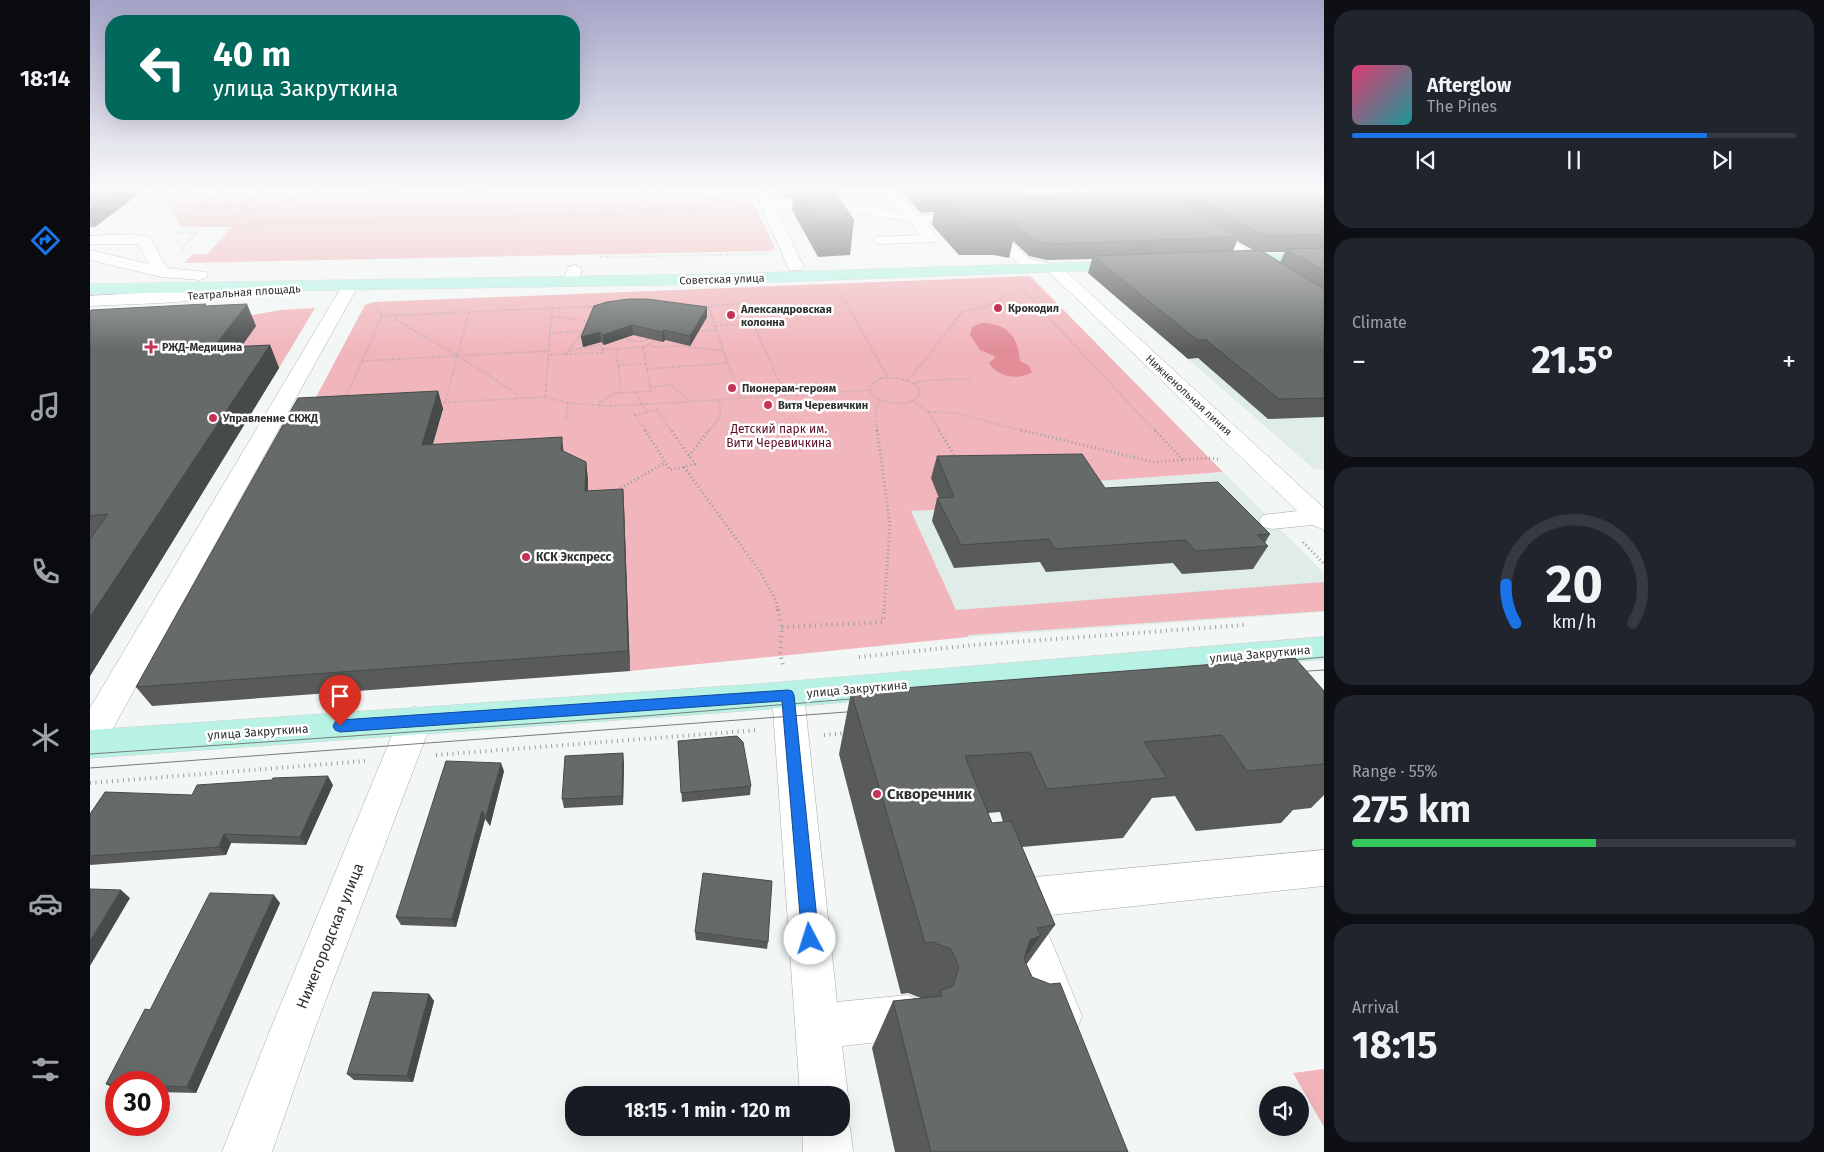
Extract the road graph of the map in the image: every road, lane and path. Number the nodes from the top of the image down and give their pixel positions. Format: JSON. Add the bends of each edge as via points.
{"nodes":[{"id":1,"x":147,"y":244,"type":"edge"},
{"id":2,"x":784,"y":244,"type":"edge"},
{"id":3,"x":1005,"y":244,"type":"edge"},
{"id":4,"x":1228,"y":244,"type":"edge"},
{"id":5,"x":1324,"y":250,"type":"edge"},
{"id":6,"x":185,"y":254,"type":"dead end"},
{"id":7,"x":770,"y":254,"type":"dead end"},
{"id":8,"x":90,"y":255,"type":"edge"},
{"id":9,"x":1249,"y":257,"type":"junction"},
{"id":10,"x":1324,"y":257,"type":"edge"},
{"id":11,"x":600,"y":258,"type":"dead end"},
{"id":12,"x":1221,"y":258,"type":"edge"},
{"id":13,"x":180,"y":260,"type":"dead end"},
{"id":14,"x":1023,"y":261,"type":"junction"},
{"id":15,"x":796,"y":267,"type":"junction"},
{"id":16,"x":1053,"y":268,"type":"junction"},
{"id":17,"x":161,"y":272,"type":"junction"},
{"id":18,"x":200,"y":275,"type":"junction"},
{"id":19,"x":572,"y":276,"type":"junction"},
{"id":20,"x":90,"y":277,"type":"edge"},
{"id":21,"x":350,"y":286,"type":"junction"},
{"id":22,"x":1020,"y":286,"type":"dead end"},
{"id":23,"x":306,"y":287,"type":"junction"},
{"id":24,"x":90,"y":289,"type":"edge"},
{"id":25,"x":1012,"y":292,"type":"dead end"},
{"id":26,"x":841,"y":295,"type":"dead end"},
{"id":27,"x":90,"y":301,"type":"edge"},
{"id":28,"x":1324,"y":303,"type":"edge"},
{"id":29,"x":592,"y":306,"type":"edge"},
{"id":30,"x":708,"y":306,"type":"junction"},
{"id":31,"x":697,"y":307,"type":"edge"},
{"id":32,"x":469,"y":312,"type":"junction"},
{"id":33,"x":397,"y":315,"type":"junction"},
{"id":34,"x":552,"y":316,"type":"junction"},
{"id":35,"x":642,"y":319,"type":"edge"},
{"id":36,"x":588,"y":321,"type":"junction"},
{"id":37,"x":597,"y":322,"type":"edge"},
{"id":38,"x":620,"y":322,"type":"edge"},
{"id":39,"x":641,"y":323,"type":"junction"},
{"id":40,"x":660,"y":324,"type":"edge"},
{"id":41,"x":754,"y":324,"type":"junction"},
{"id":42,"x":626,"y":326,"type":"junction"},
{"id":43,"x":655,"y":326,"type":"junction"},
{"id":44,"x":715,"y":326,"type":"junction"},
{"id":45,"x":716,"y":330,"type":"junction"},
{"id":46,"x":583,"y":331,"type":"junction"},
{"id":47,"x":550,"y":333,"type":"junction"},
{"id":48,"x":694,"y":335,"type":"edge"},
{"id":49,"x":653,"y":339,"type":"junction"},
{"id":50,"x":692,"y":341,"type":"edge"},
{"id":51,"x":679,"y":342,"type":"edge"},
{"id":52,"x":649,"y":344,"type":"junction"},
{"id":53,"x":643,"y":347,"type":"junction"},
{"id":54,"x":616,"y":348,"type":"junction"},
{"id":55,"x":602,"y":349,"type":"junction"},
{"id":56,"x":549,"y":351,"type":"junction"},
{"id":57,"x":568,"y":351,"type":"junction"},
{"id":58,"x":724,"y":351,"type":"junction"},
{"id":59,"x":565,"y":354,"type":"junction"},
{"id":60,"x":457,"y":355,"type":"junction"},
{"id":61,"x":549,"y":355,"type":"junction"},
{"id":62,"x":362,"y":361,"type":"junction"},
{"id":63,"x":728,"y":363,"type":"junction"},
{"id":64,"x":646,"y":364,"type":"junction"},
{"id":65,"x":618,"y":365,"type":"junction"},
{"id":66,"x":647,"y":369,"type":"junction"},
{"id":67,"x":888,"y":378,"type":"junction"},
{"id":68,"x":970,"y":379,"type":"dead end"},
{"id":69,"x":907,"y":380,"type":"junction"},
{"id":70,"x":914,"y":383,"type":"junction"},
{"id":71,"x":650,"y":387,"type":"junction"},
{"id":72,"x":869,"y":390,"type":"junction"},
{"id":73,"x":635,"y":392,"type":"junction"},
{"id":74,"x":621,"y":393,"type":"junction"},
{"id":75,"x":785,"y":395,"type":"junction"},
{"id":76,"x":545,"y":397,"type":"junction"},
{"id":77,"x":740,"y":398,"type":"junction"},
{"id":78,"x":517,"y":399,"type":"junction"},
{"id":79,"x":719,"y":399,"type":"junction"},
{"id":80,"x":344,"y":400,"type":"edge"},
{"id":81,"x":881,"y":400,"type":"junction"},
{"id":82,"x":912,"y":401,"type":"junction"},
{"id":83,"x":445,"y":402,"type":"junction"},
{"id":84,"x":689,"y":402,"type":"junction"},
{"id":85,"x":436,"y":403,"type":"edge"},
{"id":86,"x":568,"y":403,"type":"junction"},
{"id":87,"x":600,"y":407,"type":"junction"},
{"id":88,"x":928,"y":412,"type":"junction"},
{"id":89,"x":647,"y":413,"type":"junction"},
{"id":90,"x":566,"y":420,"type":"dead end"},
{"id":91,"x":689,"y":456,"type":"junction"},
{"id":92,"x":958,"y":462,"type":"edge"},
{"id":93,"x":666,"y":463,"type":"junction"},
{"id":94,"x":684,"y":467,"type":"junction"},
{"id":95,"x":617,"y":490,"type":"edge"},
{"id":96,"x":1322,"y":519,"type":"edge"},
{"id":97,"x":1272,"y":521,"type":"dead end"},
{"id":98,"x":782,"y":627,"type":"junction"},
{"id":99,"x":1324,"y":648,"type":"edge"},
{"id":100,"x":1219,"y":657,"type":"junction"},
{"id":101,"x":785,"y":680,"type":"junction"},
{"id":102,"x":1239,"y":684,"type":"edge"},
{"id":103,"x":416,"y":721,"type":"junction"},
{"id":104,"x":851,"y":732,"type":"dead end"},
{"id":105,"x":792,"y":737,"type":"junction"},
{"id":106,"x":90,"y":738,"type":"edge"},
{"id":107,"x":90,"y":744,"type":"edge"},
{"id":108,"x":401,"y":758,"type":"junction"},
{"id":109,"x":90,"y":783,"type":"edge"},
{"id":110,"x":1324,"y":868,"type":"edge"},
{"id":111,"x":907,"y":1017,"type":"edge"},
{"id":112,"x":818,"y":1026,"type":"junction"},
{"id":113,"x":1074,"y":1050,"type":"edge"},
{"id":114,"x":823,"y":1086,"type":"edge"},
{"id":115,"x":827,"y":1136,"type":"edge"},
{"id":116,"x":247,"y":1152,"type":"edge"},
{"id":117,"x":828,"y":1152,"type":"edge"}],
"edges":[{"from":1,"to":17,"type":"street"},
{"from":2,"to":15,"type":"street"},
{"from":3,"to":14,"type":"street"},
{"from":4,"to":9,"type":"street"},
{"from":5,"to":9,"type":"main road"},
{"from":6,"to":13,"type":"path"},
{"from":7,"to":11,"type":"path"},
{"from":8,"to":17,"type":"street","name":"Театральная площадь"},
{"from":9,"to":10,"type":"main road"},
{"from":9,"to":12,"type":"main road"},
{"from":9,"to":28,"type":"street"},
{"from":14,"to":15,"type":"main road","name":"Советская улица"},
{"from":14,"to":16,"type":"street"},
{"from":14,"to":16,"type":"main road","name":"Советская улица","via":[[1139,261]]},
{"from":15,"to":19,"type":"main road","name":"Советская улица"},
{"from":16,"to":19,"type":"main road","name":"Советская улица"},
{"from":16,"to":96,"type":"street","name":"Нижненольная линия"},
{"from":17,"to":18,"type":"street","name":"Театральная площадь"},
{"from":18,"to":19,"type":"main road","name":"Советская улица"},
{"from":18,"to":20,"type":"main road","name":"Театральная площадь"},
{"from":19,"to":21,"type":"main road","name":"Советская улица"},
{"from":21,"to":23,"type":"main road","name":"Советская улица"},
{"from":21,"to":106,"type":"street"},
{"from":22,"to":88,"type":"path","via":[[1183,460],[1153,462],[957,413]]},
{"from":23,"to":24,"type":"main road","name":"Театральная площадь"},
{"from":23,"to":27,"type":"street","name":"Театральная площадь"},
{"from":25,"to":69,"type":"path","via":[[988,306],[962,312]]},
{"from":26,"to":67,"type":"path"},
{"from":29,"to":36,"type":"path"},
{"from":30,"to":31,"type":"path"},
{"from":30,"to":41,"type":"path","via":[[746,304]]},
{"from":30,"to":44,"type":"path"},
{"from":32,"to":33,"type":"path"},
{"from":32,"to":34,"type":"path","via":[[552,308]]},
{"from":32,"to":60,"type":"path"},
{"from":33,"to":60,"type":"path","via":[[396,320]]},
{"from":33,"to":62,"type":"path","via":[[382,316]]},
{"from":34,"to":36,"type":"path"},
{"from":34,"to":47,"type":"path"},
{"from":35,"to":39,"type":"path"},
{"from":36,"to":37,"type":"path"},
{"from":36,"to":46,"type":"path"},
{"from":38,"to":42,"type":"path"},
{"from":39,"to":42,"type":"path"},
{"from":39,"to":43,"type":"path"},
{"from":40,"to":43,"type":"path"},
{"from":41,"to":44,"type":"path"},
{"from":41,"to":75,"type":"path"},
{"from":42,"to":49,"type":"path","via":[[654,327],[657,334]]},
{"from":42,"to":49,"type":"path","via":[[620,332],[625,339]]},
{"from":43,"to":49,"type":"path","via":[[660,331],[659,338]]},
{"from":44,"to":45,"type":"path"},
{"from":45,"to":48,"type":"path","via":[[695,331]]},
{"from":45,"to":58,"type":"path"},
{"from":46,"to":47,"type":"path"},
{"from":46,"to":57,"type":"path"},
{"from":47,"to":56,"type":"path"},
{"from":49,"to":52,"type":"path"},
{"from":50,"to":51,"type":"path","via":[[688,344]]},
{"from":52,"to":53,"type":"path"},
{"from":52,"to":58,"type":"path","via":[[653,347],[681,346]]},
{"from":53,"to":54,"type":"path"},
{"from":53,"to":64,"type":"path"},
{"from":54,"to":55,"type":"path"},
{"from":54,"to":65,"type":"path"},
{"from":55,"to":57,"type":"path","via":[[599,346]]},
{"from":55,"to":59,"type":"path","via":[[603,352]]},
{"from":56,"to":60,"type":"path"},
{"from":56,"to":61,"type":"path"},
{"from":57,"to":59,"type":"path"},
{"from":58,"to":63,"type":"path"},
{"from":59,"to":61,"type":"path"},
{"from":60,"to":62,"type":"path"},
{"from":60,"to":78,"type":"path","via":[[518,394]]},
{"from":60,"to":83,"type":"path"},
{"from":61,"to":76,"type":"path"},
{"from":62,"to":80,"type":"path"},
{"from":63,"to":66,"type":"path"},
{"from":63,"to":77,"type":"path"},
{"from":64,"to":65,"type":"path"},
{"from":64,"to":66,"type":"path"},
{"from":65,"to":74,"type":"path"},
{"from":66,"to":71,"type":"path"},
{"from":67,"to":69,"type":"path"},
{"from":67,"to":72,"type":"path","via":[[871,383]]},
{"from":68,"to":70,"type":"path"},
{"from":69,"to":70,"type":"path"},
{"from":70,"to":82,"type":"path","via":[[920,391],[917,399]]},
{"from":71,"to":73,"type":"path","via":[[651,391]]},
{"from":71,"to":84,"type":"path","via":[[671,385],[688,397]]},
{"from":72,"to":75,"type":"path"},
{"from":72,"to":81,"type":"path"},
{"from":73,"to":74,"type":"path"},
{"from":73,"to":89,"type":"path"},
{"from":74,"to":87,"type":"path","via":[[599,403]]},
{"from":75,"to":77,"type":"path"},
{"from":76,"to":78,"type":"path"},
{"from":76,"to":86,"type":"path"},
{"from":77,"to":79,"type":"path"},
{"from":78,"to":83,"type":"path"},
{"from":79,"to":84,"type":"path"},
{"from":79,"to":91,"type":"path","via":[[720,415]]},
{"from":81,"to":82,"type":"path","via":[[897,404]]},
{"from":81,"to":98,"type":"path","via":[[876,407],[878,444],[890,525],[883,622]]},
{"from":82,"to":88,"type":"path"},
{"from":83,"to":85,"type":"path"},
{"from":84,"to":87,"type":"path","bridge":true},
{"from":86,"to":87,"type":"path"},
{"from":86,"to":90,"type":"path"},
{"from":88,"to":92,"type":"path"},
{"from":89,"to":91,"type":"path","via":[[657,410]]},
{"from":89,"to":93,"type":"path","via":[[634,415]]},
{"from":91,"to":94,"type":"path","via":[[695,464]]},
{"from":93,"to":94,"type":"path","via":[[670,470]]},
{"from":93,"to":95,"type":"path"},
{"from":94,"to":98,"type":"path","via":[[761,574],[776,601]]},
{"from":96,"to":97,"type":"street"},
{"from":98,"to":101,"type":"path","via":[[780,654]]},
{"from":99,"to":100,"type":"main road","name":"улица Закруткина"},
{"from":100,"to":101,"type":"main road","name":"улица Закруткина"},
{"from":100,"to":102,"type":"street"},
{"from":101,"to":103,"type":"main road","name":"улица Закруткина"},
{"from":101,"to":105,"type":"street"},
{"from":103,"to":107,"type":"main road","name":"улица Закруткина"},
{"from":103,"to":108,"type":"street","name":"Нижегородская улица"},
{"from":104,"to":105,"type":"path"},
{"from":105,"to":108,"type":"path","via":[[758,730]]},
{"from":105,"to":112,"type":"street"},
{"from":108,"to":109,"type":"path"},
{"from":108,"to":116,"type":"street","name":"Нижегородская улица"},
{"from":110,"to":113,"type":"street","via":[[1014,899],[1038,1005]]},
{"from":111,"to":112,"type":"street"},
{"from":112,"to":114,"type":"street"},
{"from":115,"to":117,"type":"street"}]}
